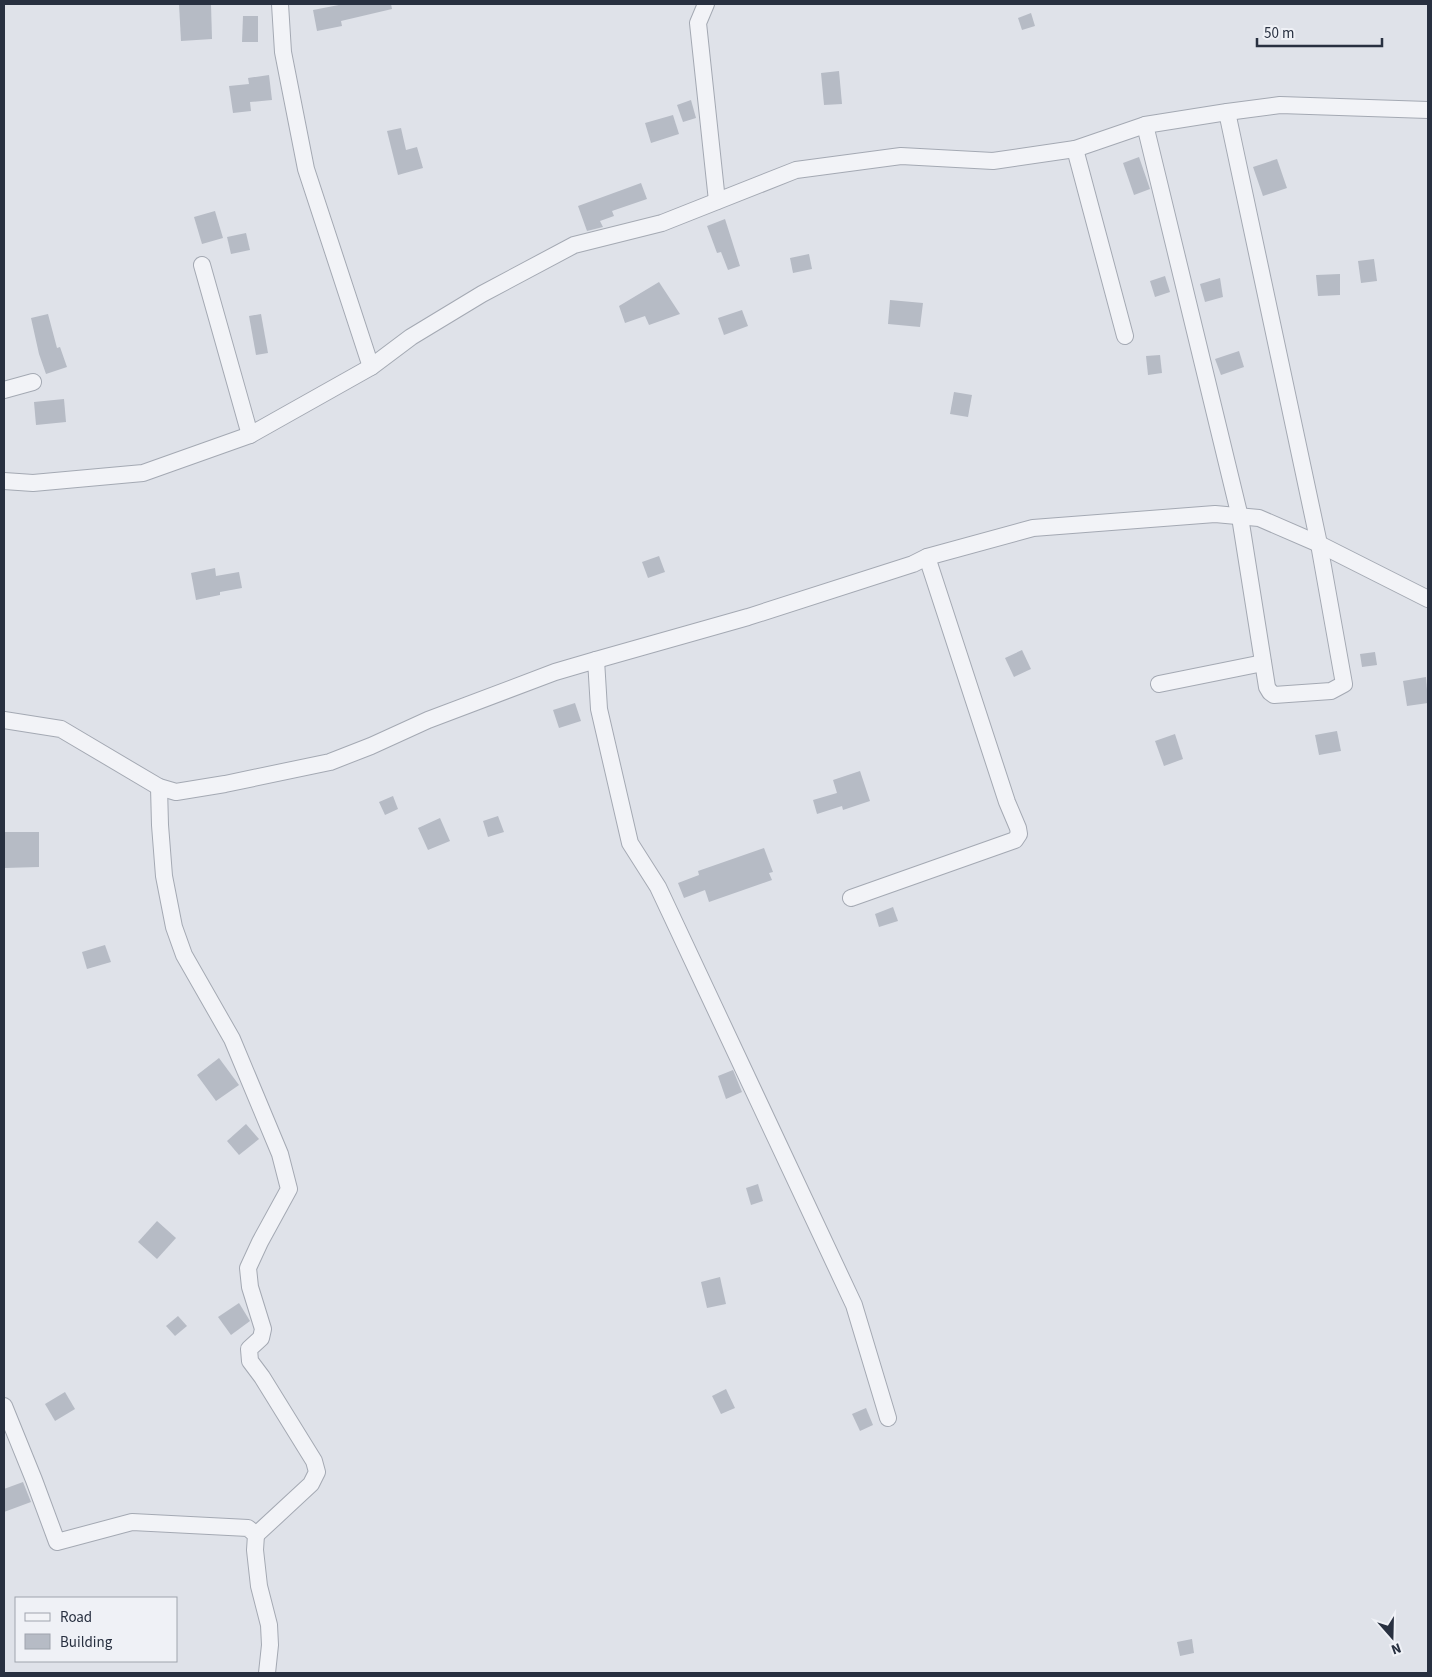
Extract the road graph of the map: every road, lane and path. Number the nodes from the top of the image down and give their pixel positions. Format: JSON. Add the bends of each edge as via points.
{"nodes":[{"id":1,"x":280,"y":4,"type":"edge"},
{"id":2,"x":706,"y":4,"type":"edge"},
{"id":3,"x":1428,"y":110,"type":"edge"},
{"id":4,"x":1226,"y":112,"type":"junction"},
{"id":5,"x":1145,"y":125,"type":"junction"},
{"id":6,"x":1075,"y":149,"type":"junction"},
{"id":7,"x":717,"y":200,"type":"junction"},
{"id":8,"x":202,"y":265,"type":"dead end"},
{"id":9,"x":1125,"y":336,"type":"dead end"},
{"id":10,"x":371,"y":367,"type":"junction"},
{"id":11,"x":33,"y":382,"type":"dead end"},
{"id":12,"x":4,"y":390,"type":"edge"},
{"id":13,"x":250,"y":436,"type":"junction"},
{"id":14,"x":4,"y":481,"type":"edge"},
{"id":15,"x":1240,"y":517,"type":"junction"},
{"id":16,"x":1319,"y":544,"type":"junction"},
{"id":17,"x":927,"y":557,"type":"junction"},
{"id":18,"x":1428,"y":599,"type":"edge"},
{"id":19,"x":596,"y":660,"type":"junction"},
{"id":20,"x":1263,"y":663,"type":"junction"},
{"id":21,"x":1158,"y":684,"type":"dead end"},
{"id":22,"x":4,"y":720,"type":"edge"},
{"id":23,"x":159,"y":787,"type":"junction"},
{"id":24,"x":851,"y":898,"type":"dead end"},
{"id":25,"x":4,"y":1406,"type":"edge"},
{"id":26,"x":888,"y":1418,"type":"dead end"},
{"id":27,"x":256,"y":1535,"type":"junction"},
{"id":28,"x":267,"y":1673,"type":"edge"}],
"edges":[{"from":1,"to":10,"type":"street","via":[[283,52],[306,169]]},
{"from":2,"to":7,"type":"street","via":[[698,23]]},
{"from":3,"to":4,"type":"street","via":[[1280,105]]},
{"from":4,"to":5,"type":"street"},
{"from":4,"to":16,"type":"street"},
{"from":5,"to":6,"type":"street"},
{"from":5,"to":15,"type":"street"},
{"from":6,"to":7,"type":"street","via":[[993,161],[901,156],[796,170]]},
{"from":6,"to":9,"type":"street"},
{"from":7,"to":10,"type":"street","via":[[662,223],[574,245],[482,294],[411,337]]},
{"from":8,"to":13,"type":"street"},
{"from":10,"to":13,"type":"street"},
{"from":11,"to":12,"type":"street"},
{"from":13,"to":14,"type":"street","via":[[144,473],[33,483]]},
{"from":15,"to":16,"type":"street","via":[[1259,518]]},
{"from":15,"to":17,"type":"street","via":[[1215,514],[1033,528]]},
{"from":15,"to":20,"type":"street"},
{"from":16,"to":18,"type":"street"},
{"from":16,"to":20,"type":"street","via":[[1344,684],[1330,691],[1274,695],[1267,687]]},
{"from":17,"to":19,"type":"street","via":[[748,617]]},
{"from":17,"to":24,"type":"street","via":[[1019,834],[1015,840]]},
{"from":19,"to":23,"type":"street","via":[[428,720],[330,762],[176,792]]},
{"from":19,"to":26,"type":"street","via":[[599,709],[630,843],[658,887],[854,1305]]},
{"from":20,"to":21,"type":"street"},
{"from":22,"to":23,"type":"street","via":[[61,729]]},
{"from":23,"to":27,"type":"street","via":[[164,876],[174,927],[184,955],[232,1038],[280,1154],[290,1189],[248,1268],[250,1287],[263,1329],[261,1338],[249,1349],[250,1361],[314,1461],[317,1472],[312,1484]]},
{"from":25,"to":27,"type":"street","via":[[57,1542],[132,1522],[248,1528]]},
{"from":27,"to":28,"type":"street","via":[[259,1586],[269,1626]]}]}
